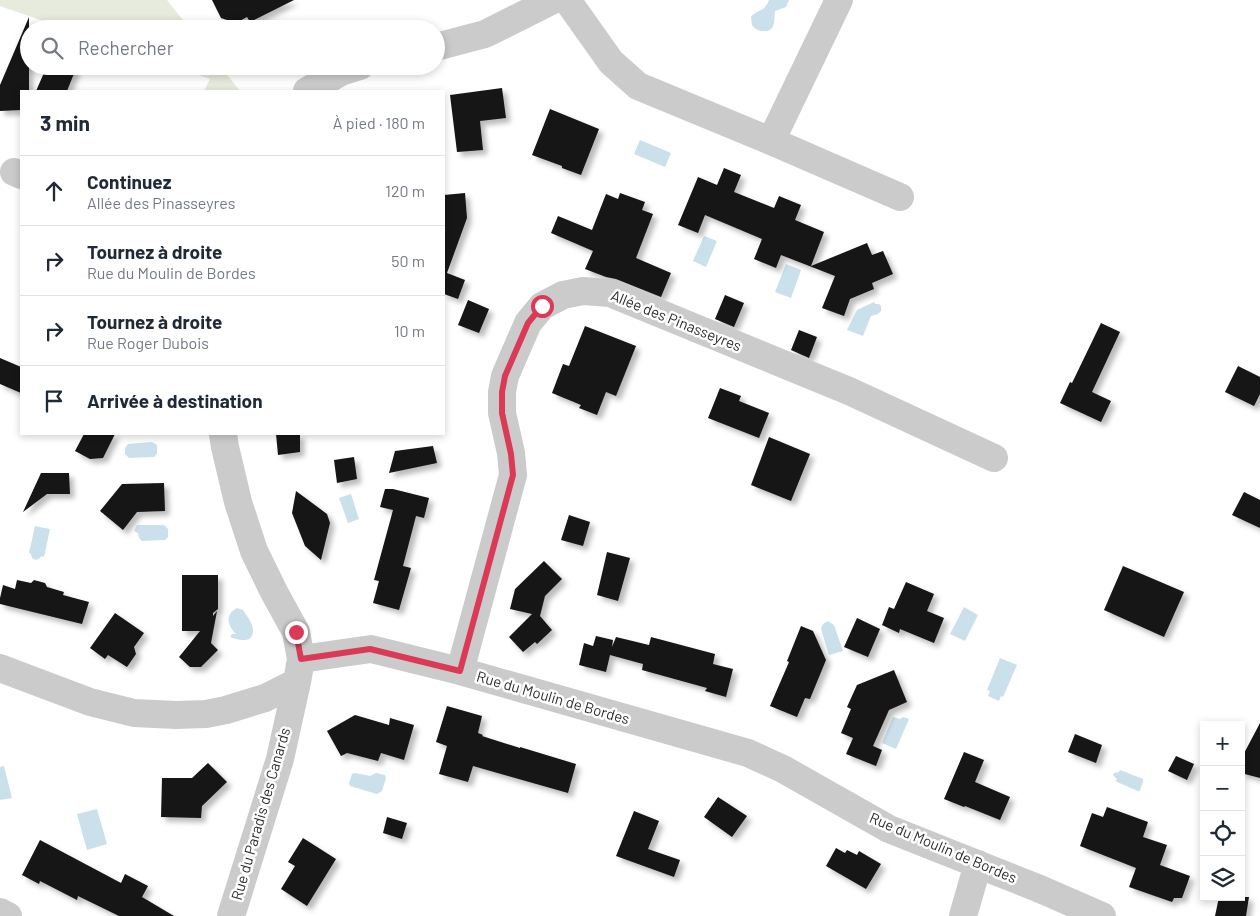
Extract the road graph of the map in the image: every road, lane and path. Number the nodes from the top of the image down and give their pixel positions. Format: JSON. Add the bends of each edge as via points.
{"nodes":[{"id":1,"x":553,"y":0,"type":"edge"},
{"id":2,"x":567,"y":0,"type":"edge"},
{"id":3,"x":838,"y":0,"type":"edge"},
{"id":4,"x":445,"y":45,"type":"edge"},
{"id":5,"x":336,"y":75,"type":"edge"},
{"id":6,"x":309,"y":90,"type":"edge"},
{"id":7,"x":771,"y":141,"type":"junction"},
{"id":8,"x":900,"y":197,"type":"dead end"},
{"id":9,"x":223,"y":435,"type":"edge"},
{"id":10,"x":994,"y":458,"type":"dead end"},
{"id":11,"x":0,"y":668,"type":"edge"},
{"id":12,"x":299,"y":670,"type":"junction"},
{"id":13,"x":460,"y":671,"type":"junction"},
{"id":14,"x":978,"y":864,"type":"junction"},
{"id":15,"x":0,"y":912,"type":"edge"},
{"id":16,"x":8,"y":916,"type":"edge"},
{"id":17,"x":231,"y":916,"type":"edge"},
{"id":18,"x":964,"y":916,"type":"edge"},
{"id":19,"x":1102,"y":916,"type":"edge"}],
"edges":[{"from":1,"to":4,"type":"street","via":[[485,34]]},
{"from":2,"to":7,"type":"street","via":[[611,62],[638,86]]},
{"from":3,"to":7,"type":"street"},
{"from":5,"to":6,"type":"street"},
{"from":7,"to":8,"type":"street"},
{"from":9,"to":12,"type":"street","via":[[238,502],[254,551],[296,632]]},
{"from":10,"to":13,"type":"street","name":"Allée des Pinasseyres","via":[[849,391],[610,294],[583,291],[562,295],[542,306],[528,323],[505,376],[502,413],[513,475]]},
{"from":11,"to":12,"type":"street","name":"Rue du Moulin de Bordes","via":[[90,702],[134,712],[176,716],[226,710],[265,698]]},
{"from":12,"to":13,"type":"street","name":"Rue du Moulin de Bordes","via":[[370,649]]},
{"from":12,"to":17,"type":"street","name":"Rue du Paradis des Canards","via":[[280,759]]},
{"from":13,"to":14,"type":"street","name":"Rue du Moulin de Bordes","via":[[748,753],[783,769],[889,829]]},
{"from":14,"to":18,"type":"street"},
{"from":14,"to":19,"type":"street","name":"Rue du Moulin de Bordes"},
{"from":15,"to":16,"type":"street"}]}
